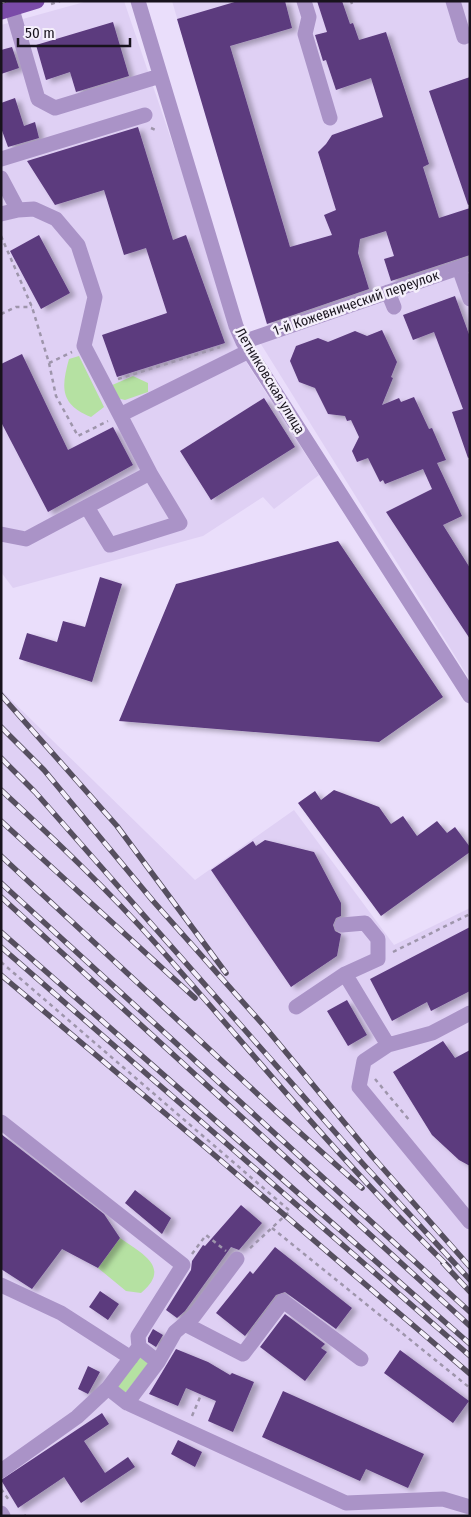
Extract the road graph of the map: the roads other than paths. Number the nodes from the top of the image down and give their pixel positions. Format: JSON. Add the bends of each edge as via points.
{"nodes":[{"id":1,"x":37,"y":1,"type":"edge"},
{"id":2,"x":138,"y":1,"type":"edge"},
{"id":3,"x":304,"y":1,"type":"edge"},
{"id":4,"x":453,"y":1,"type":"edge"},
{"id":5,"x":6,"y":10,"type":"edge"},
{"id":6,"x":470,"y":35,"type":"edge"},
{"id":7,"x":160,"y":76,"type":"junction"},
{"id":8,"x":144,"y":115,"type":"dead end"},
{"id":9,"x":330,"y":118,"type":"dead end"},
{"id":10,"x":1,"y":159,"type":"edge"},
{"id":11,"x":1,"y":178,"type":"edge"},
{"id":12,"x":18,"y":210,"type":"junction"},
{"id":13,"x":1,"y":214,"type":"edge"},
{"id":14,"x":464,"y":266,"type":"edge"},
{"id":15,"x":388,"y":292,"type":"junction"},
{"id":16,"x":470,"y":299,"type":"edge"},
{"id":17,"x":394,"y":307,"type":"dead end"},
{"id":18,"x":240,"y":346,"type":"junction"},
{"id":19,"x":120,"y":415,"type":"junction"},
{"id":20,"x":150,"y":473,"type":"junction"},
{"id":21,"x":87,"y":506,"type":"junction"},
{"id":22,"x":1,"y":534,"type":"edge"},
{"id":23,"x":470,"y":696,"type":"edge"},
{"id":24,"x":342,"y":925,"type":"dead end"},
{"id":25,"x":345,"y":974,"type":"junction"},
{"id":26,"x":296,"y":1007,"type":"dead end"},
{"id":27,"x":470,"y":1013,"type":"edge"},
{"id":28,"x":388,"y":1045,"type":"junction"},
{"id":29,"x":1,"y":1122,"type":"edge"},
{"id":30,"x":470,"y":1222,"type":"edge"},
{"id":31,"x":237,"y":1259,"type":"road end"},
{"id":32,"x":1,"y":1285,"type":"edge"},
{"id":33,"x":184,"y":1324,"type":"junction"},
{"id":34,"x":135,"y":1352,"type":"junction"},
{"id":35,"x":361,"y":1359,"type":"dead end"},
{"id":36,"x":158,"y":1362,"type":"junction"},
{"id":37,"x":108,"y":1388,"type":"junction"},
{"id":38,"x":127,"y":1403,"type":"junction"},
{"id":39,"x":1,"y":1472,"type":"edge"},
{"id":40,"x":470,"y":1508,"type":"edge"}],
"edges":[{"from":1,"to":5,"type":"main road"},
{"from":2,"to":7,"type":"street","name":"Летниковская улица"},
{"from":3,"to":9,"type":"street","via":[[309,17],[305,34]]},
{"from":4,"to":6,"type":"street","via":[[464,37]]},
{"from":5,"to":7,"type":"street","via":[[38,99],[54,108]]},
{"from":7,"to":18,"type":"street","name":"Летниковская улица"},
{"from":8,"to":10,"type":"street"},
{"from":11,"to":12,"type":"street"},
{"from":12,"to":13,"type":"street"},
{"from":12,"to":19,"type":"street","via":[[34,209],[56,219],[78,245],[94,297],[84,346]]},
{"from":14,"to":15,"type":"street","name":"1-й Кожевнический переулок"},
{"from":14,"to":16,"type":"street"},
{"from":15,"to":17,"type":"street"},
{"from":15,"to":18,"type":"street","name":"1-й Кожевнический переулок"},
{"from":18,"to":19,"type":"street","name":"1-й Кожевнический переулок"},
{"from":18,"to":23,"type":"street","name":"Летниковская улица"},
{"from":19,"to":20,"type":"street"},
{"from":20,"to":21,"type":"street"},
{"from":20,"to":21,"type":"street","via":[[180,523],[110,545]]},
{"from":21,"to":22,"type":"street","via":[[26,539]]},
{"from":24,"to":25,"type":"street","via":[[365,923],[378,939],[378,959]]},
{"from":25,"to":26,"type":"street"},
{"from":25,"to":28,"type":"street"},
{"from":27,"to":28,"type":"street","via":[[432,1033]]},
{"from":28,"to":30,"type":"street","via":[[364,1062],[359,1087]]},
{"from":29,"to":34,"type":"street","via":[[183,1265],[138,1336]]},
{"from":31,"to":33,"type":"street","via":[[194,1316]]},
{"from":32,"to":34,"type":"street"},
{"from":33,"to":35,"type":"street","via":[[243,1354],[283,1301]]},
{"from":33,"to":36,"type":"street","via":[[175,1332]]},
{"from":34,"to":36,"type":"street"},
{"from":34,"to":37,"type":"street"},
{"from":36,"to":38,"type":"street"},
{"from":37,"to":38,"type":"street"},
{"from":37,"to":39,"type":"street","via":[[77,1417]]},
{"from":38,"to":40,"type":"street","via":[[346,1503],[443,1499]]}]}
